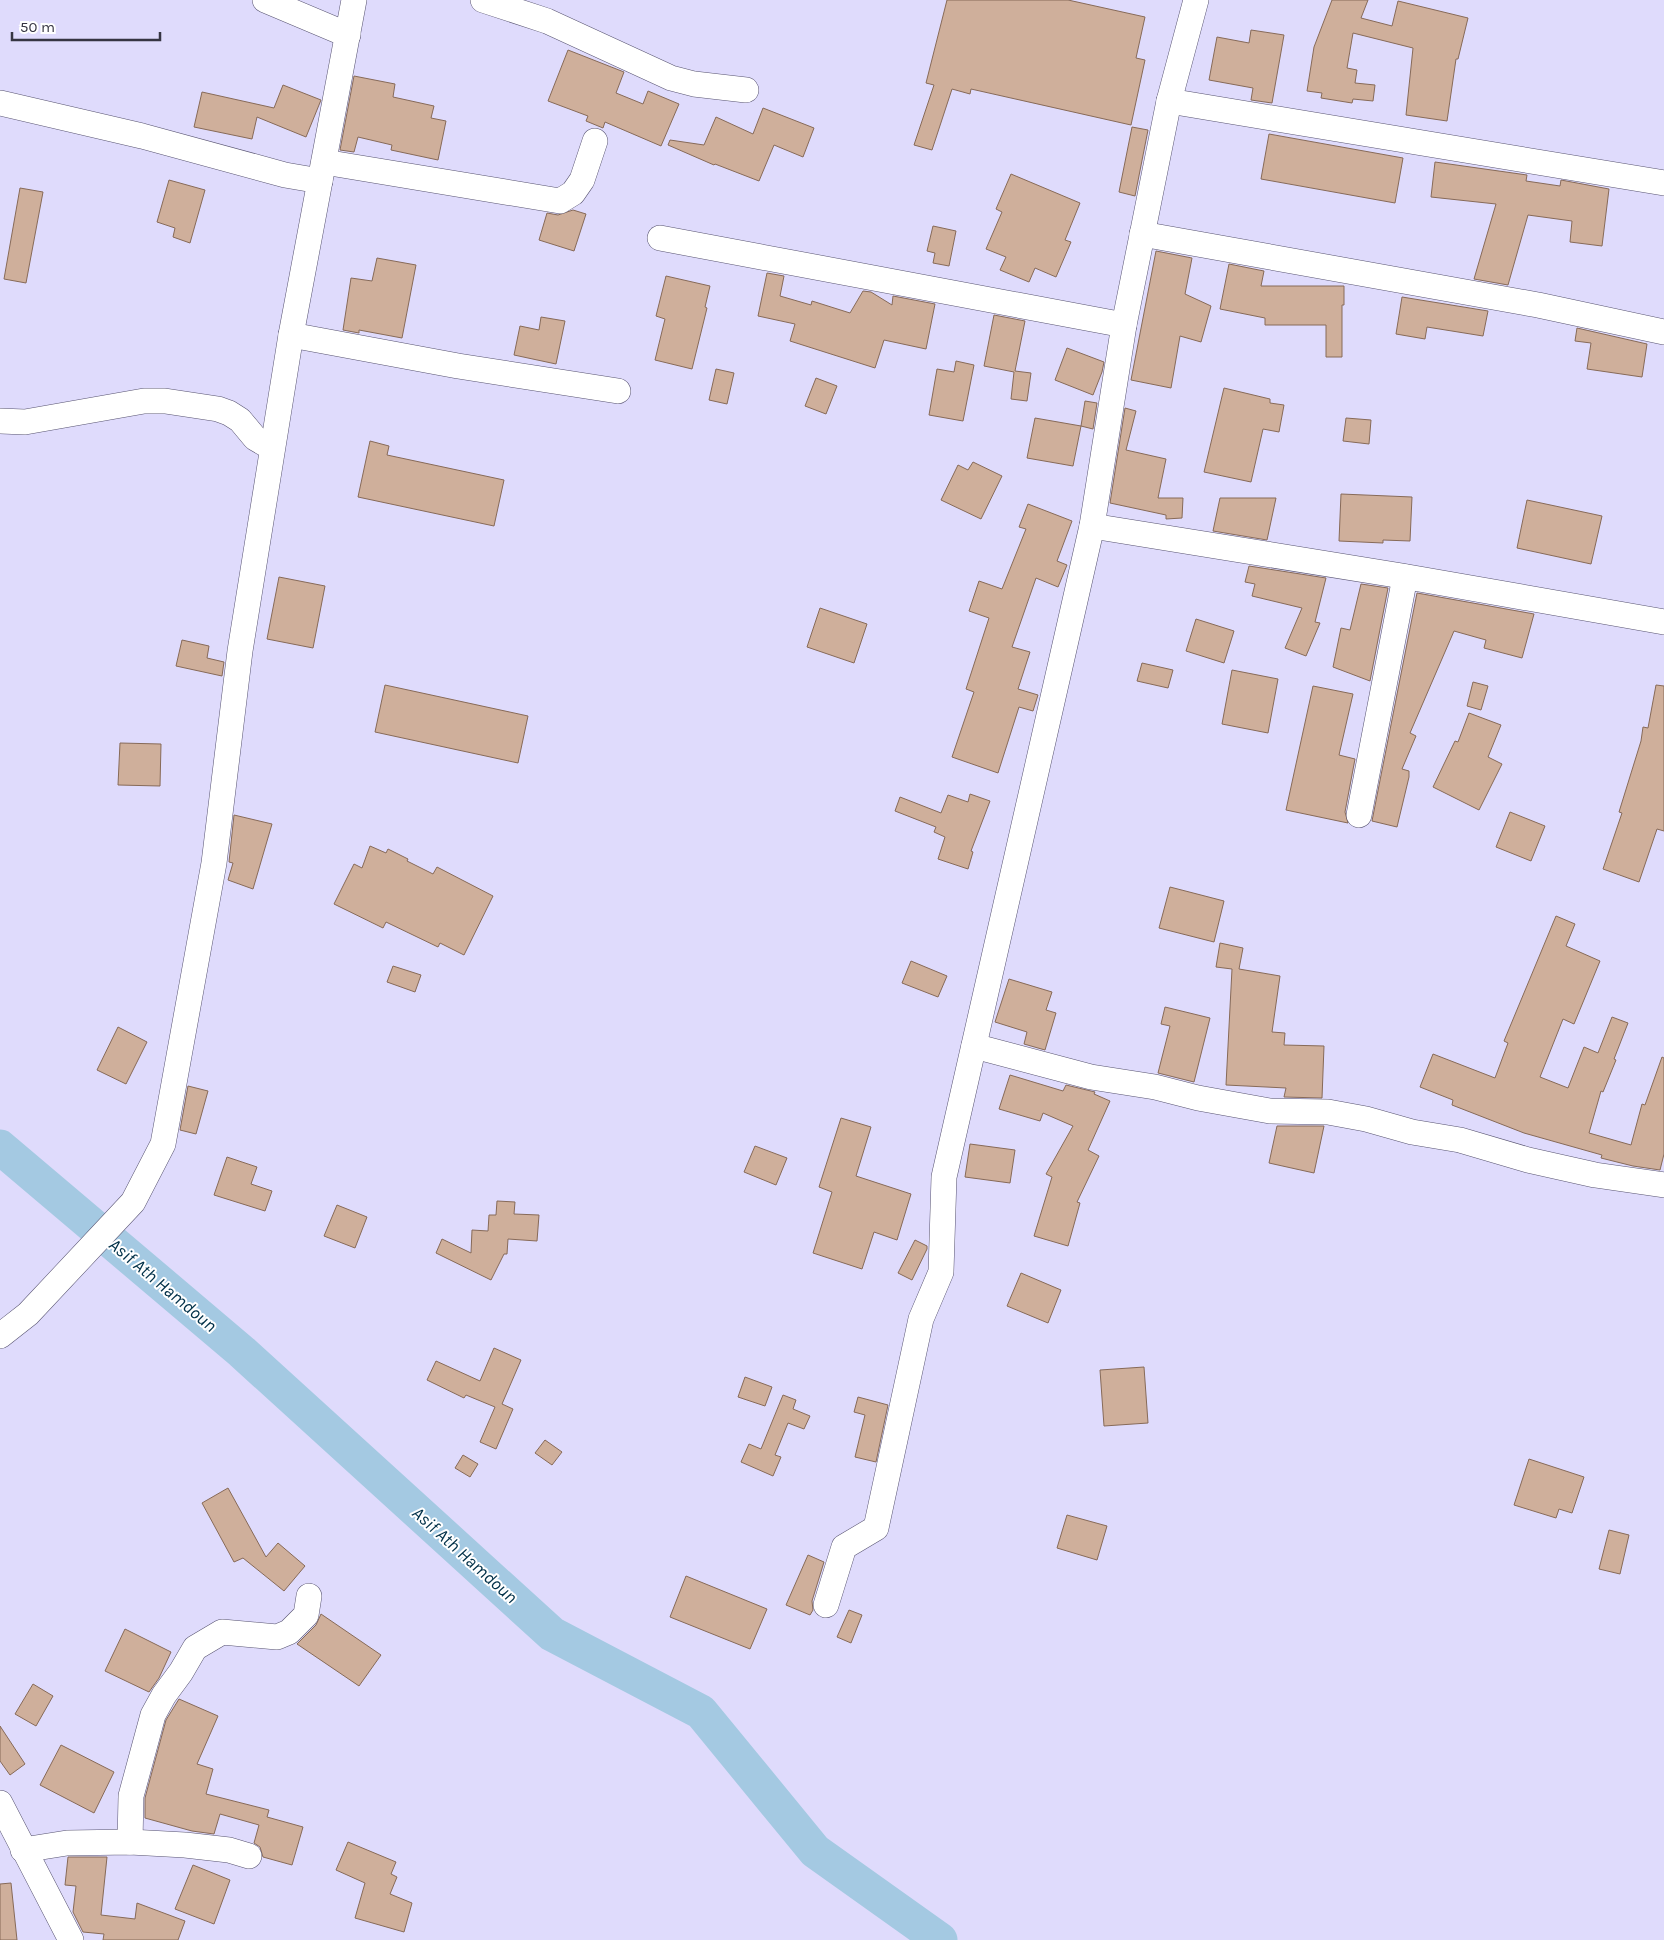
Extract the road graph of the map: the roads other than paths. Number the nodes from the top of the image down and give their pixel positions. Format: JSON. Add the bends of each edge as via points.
{"nodes":[{"id":1,"x":265,"y":0,"type":"edge"},
{"id":2,"x":354,"y":0,"type":"edge"},
{"id":3,"x":483,"y":0,"type":"edge"},
{"id":4,"x":1196,"y":0,"type":"edge"},
{"id":5,"x":348,"y":35,"type":"junction"},
{"id":6,"x":746,"y":90,"type":"dead end"},
{"id":7,"x":1169,"y":100,"type":"junction"},
{"id":8,"x":0,"y":103,"type":"edge"},
{"id":9,"x":595,"y":142,"type":"dead end"},
{"id":10,"x":322,"y":171,"type":"junction"},
{"id":11,"x":1664,"y":182,"type":"edge"},
{"id":12,"x":1142,"y":234,"type":"junction"},
{"id":13,"x":660,"y":238,"type":"dead end"},
{"id":14,"x":1124,"y":325,"type":"junction"},
{"id":15,"x":1664,"y":332,"type":"edge"},
{"id":16,"x":291,"y":334,"type":"junction"},
{"id":17,"x":618,"y":391,"type":"dead end"},
{"id":18,"x":0,"y":421,"type":"edge"},
{"id":19,"x":272,"y":448,"type":"junction"},
{"id":20,"x":1092,"y":526,"type":"junction"},
{"id":21,"x":1405,"y":577,"type":"junction"},
{"id":22,"x":1664,"y":622,"type":"edge"},
{"id":23,"x":1359,"y":815,"type":"dead end"},
{"id":24,"x":974,"y":1046,"type":"junction"},
{"id":25,"x":1664,"y":1185,"type":"edge"},
{"id":26,"x":0,"y":1336,"type":"edge"},
{"id":27,"x":309,"y":1596,"type":"dead end"},
{"id":28,"x":826,"y":1605,"type":"dead end"},
{"id":29,"x":0,"y":1803,"type":"edge"},
{"id":30,"x":130,"y":1842,"type":"junction"},
{"id":31,"x":23,"y":1850,"type":"junction"},
{"id":32,"x":249,"y":1856,"type":"dead end"},
{"id":33,"x":71,"y":1940,"type":"edge"}],
"edges":[{"from":1,"to":5,"type":"street"},
{"from":2,"to":5,"type":"street"},
{"from":3,"to":6,"type":"street","via":[[547,21],[670,78]]},
{"from":4,"to":7,"type":"street"},
{"from":5,"to":10,"type":"street"},
{"from":7,"to":11,"type":"street"},
{"from":7,"to":12,"type":"street"},
{"from":8,"to":10,"type":"street","via":[[142,136],[285,175]]},
{"from":9,"to":10,"type":"street","via":[[582,180],[573,193],[560,201]]},
{"from":10,"to":16,"type":"street"},
{"from":12,"to":14,"type":"street"},
{"from":12,"to":15,"type":"street","via":[[1538,305]]},
{"from":13,"to":14,"type":"street"},
{"from":14,"to":20,"type":"street"},
{"from":16,"to":17,"type":"street","via":[[458,366]]},
{"from":16,"to":19,"type":"street"},
{"from":18,"to":19,"type":"street","via":[[25,422],[144,401],[165,401],[229,413],[240,420],[255,438]]},
{"from":19,"to":26,"type":"street","via":[[240,651],[214,863],[162,1144],[133,1202],[28,1314]]},
{"from":20,"to":21,"type":"street"},
{"from":20,"to":24,"type":"street"},
{"from":21,"to":22,"type":"street"},
{"from":21,"to":23,"type":"street"},
{"from":24,"to":25,"type":"street","via":[[1091,1077],[1270,1111],[1328,1112],[1366,1119],[1595,1175]]},
{"from":24,"to":28,"type":"street","via":[[944,1177],[941,1272],[921,1319],[876,1528],[844,1547]]},
{"from":27,"to":30,"type":"street","via":[[306,1615],[289,1632],[277,1637],[222,1632],[195,1648],[153,1715],[131,1796]]},
{"from":29,"to":31,"type":"street"},
{"from":30,"to":31,"type":"street","via":[[67,1843]]},
{"from":30,"to":32,"type":"street","via":[[229,1850]]},
{"from":31,"to":33,"type":"street"}]}
